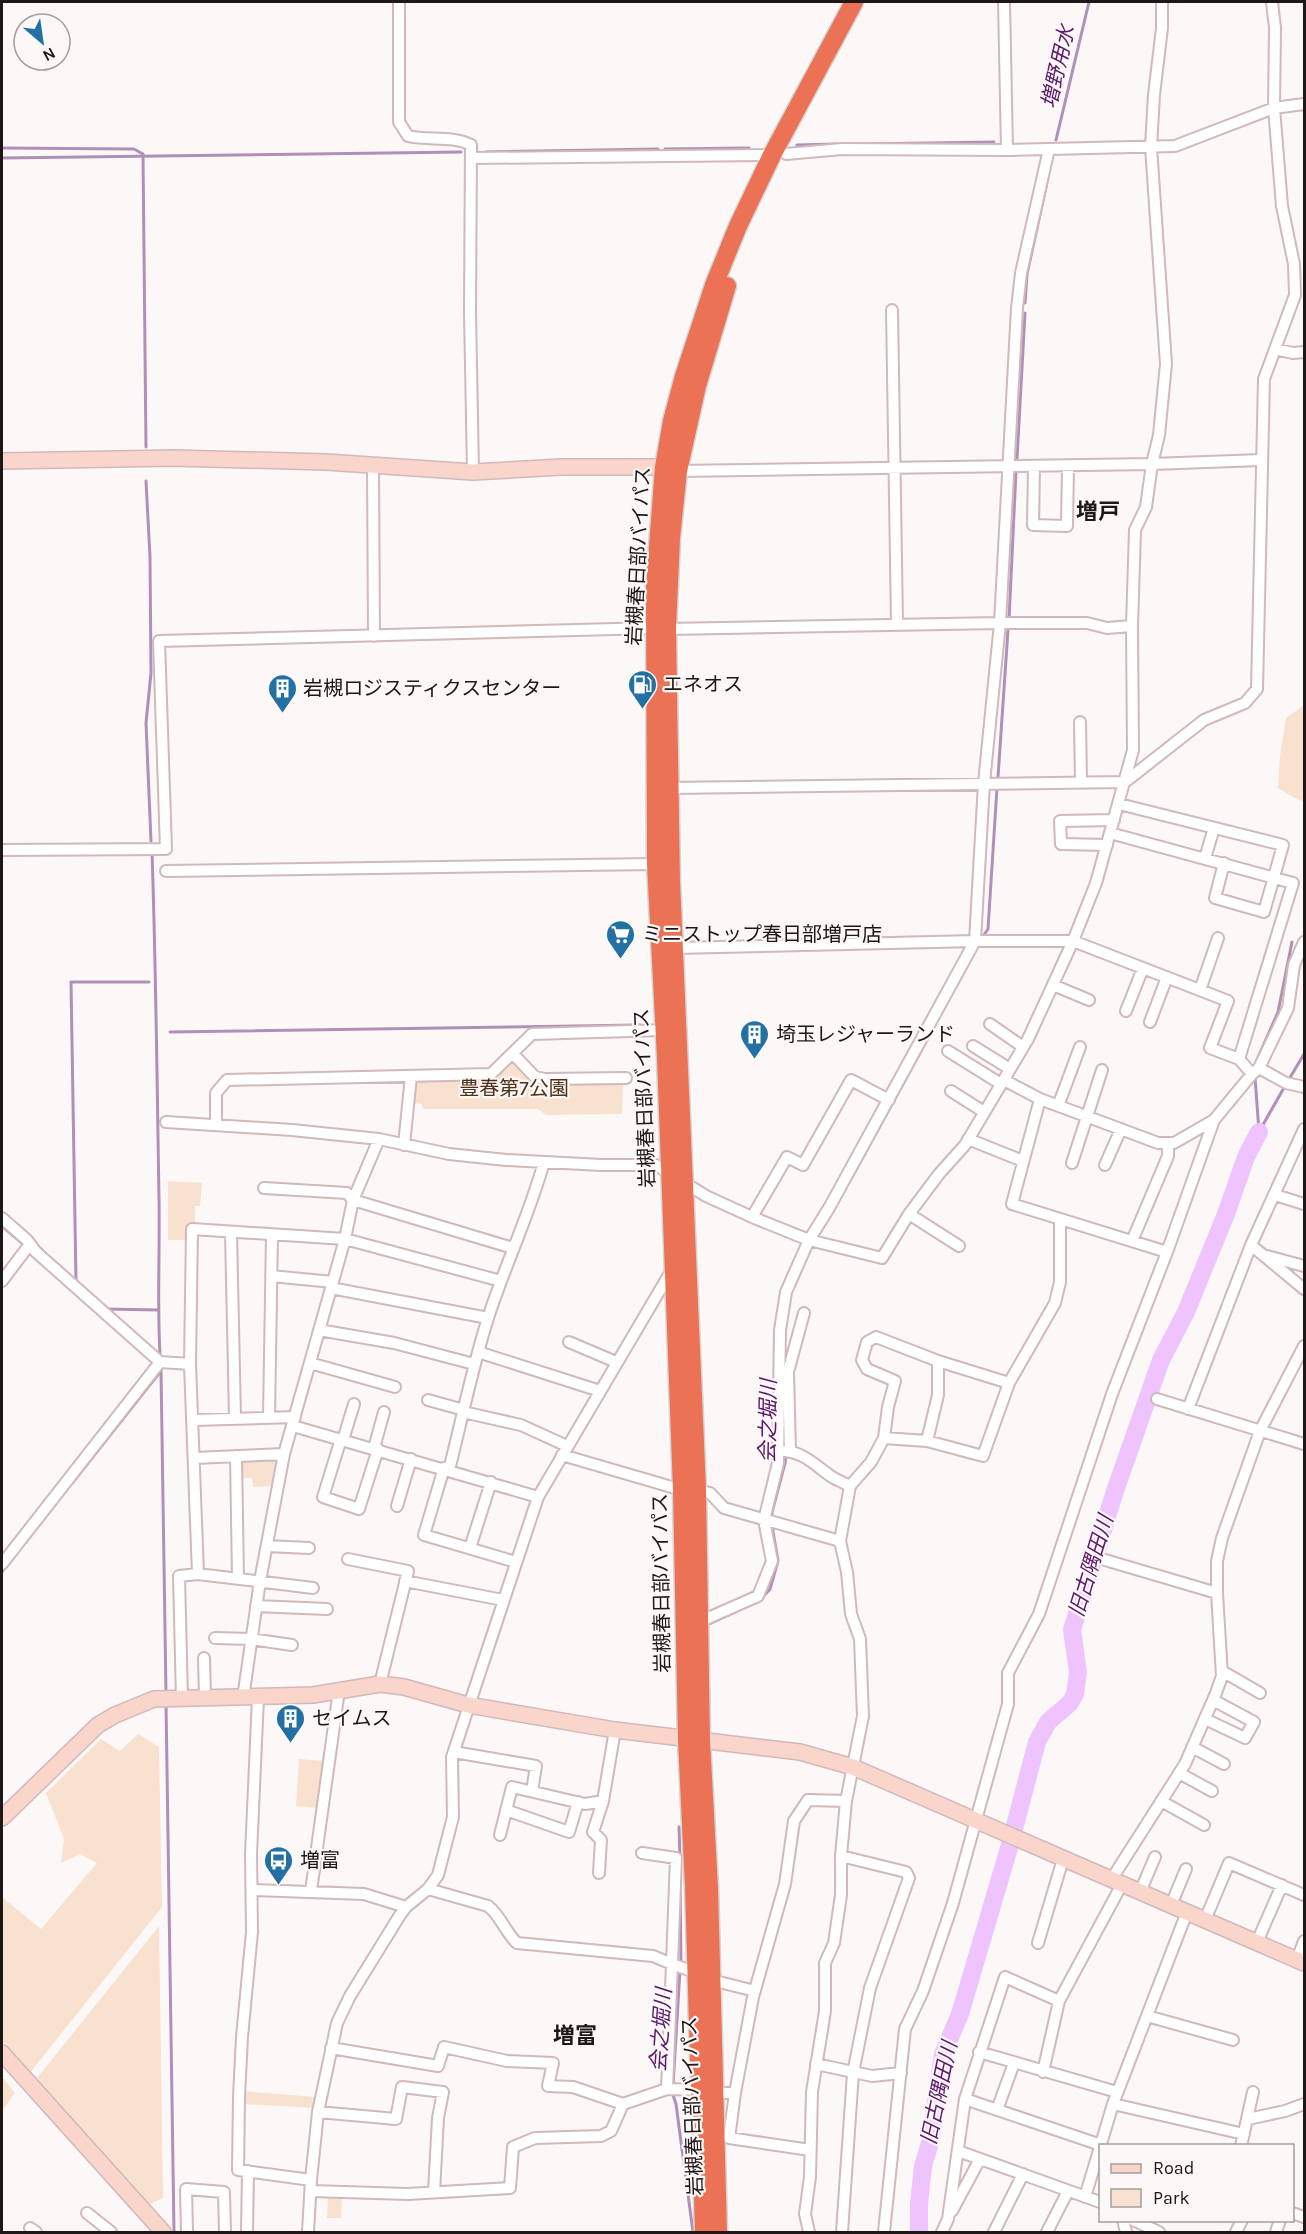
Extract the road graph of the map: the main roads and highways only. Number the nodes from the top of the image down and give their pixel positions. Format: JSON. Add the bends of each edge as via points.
{"nodes":[{"id":1,"x":854,"y":2,"type":"edge"},
{"id":2,"x":866,"y":2,"type":"edge"},
{"id":3,"x":779,"y":154,"type":"junction"},
{"id":4,"x":661,"y":629,"type":"junction"},
{"id":5,"x":676,"y":1177,"type":"junction"},
{"id":6,"x":689,"y":1490,"type":"junction"},
{"id":7,"x":694,"y":1741,"type":"junction"},
{"id":8,"x":707,"y":2092,"type":"junction"},
{"id":9,"x":704,"y":2232,"type":"edge"},
{"id":10,"x":718,"y":2232,"type":"edge"}],
"edges":[{"from":1,"to":3,"type":"highway","name":"岩槻春日部バイパス"},
{"from":2,"to":3,"type":"highway","name":"岩槻春日部バイパス"},
{"from":3,"to":4,"type":"highway","name":"岩槻春日部バイパス","via":[[725,290],[671,469],[655,587]]},
{"from":4,"to":5,"type":"highway","name":"岩槻春日部バイパス","via":[[674,948]]},
{"from":4,"to":5,"type":"highway","name":"岩槻春日部バイパス","via":[[656,864]]},
{"from":5,"to":6,"type":"highway","name":"岩槻春日部バイパス"},
{"from":5,"to":6,"type":"highway","name":"岩槻春日部バイパス","via":[[673,1267]]},
{"from":6,"to":7,"type":"highway","name":"岩槻春日部バイパス"},
{"from":6,"to":7,"type":"highway","name":"岩槻春日部バイパス","via":[[699,1622]]},
{"from":7,"to":8,"type":"highway","name":"岩槻春日部バイパス"},
{"from":8,"to":9,"type":"highway","name":"岩槻春日部バイパス"},
{"from":8,"to":10,"type":"highway","name":"岩槻春日部バイパス"}]}
